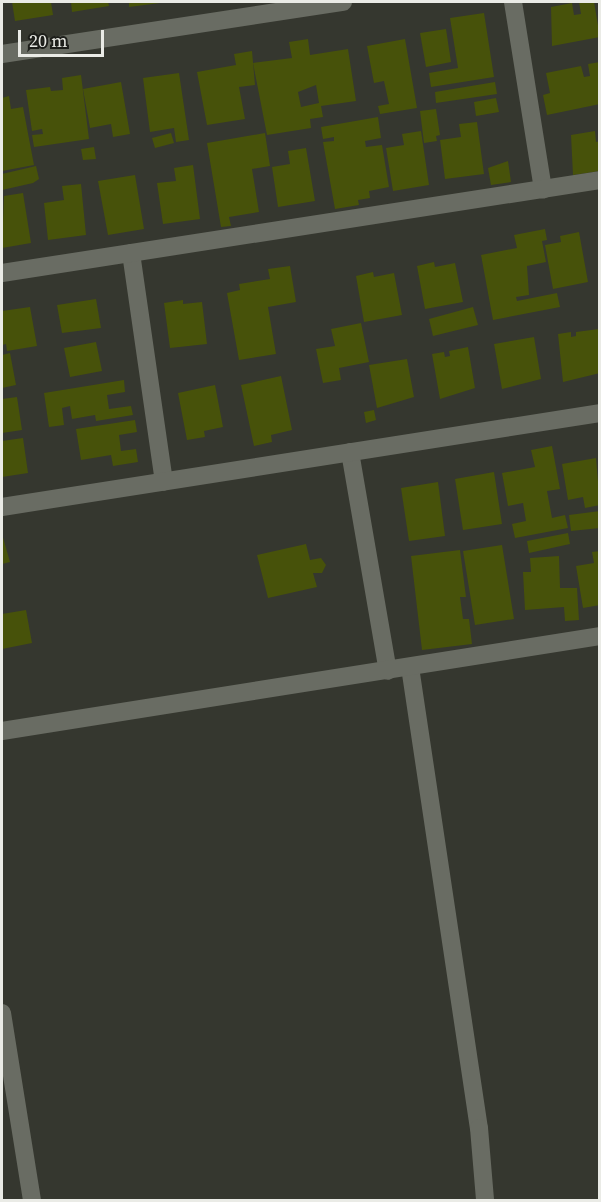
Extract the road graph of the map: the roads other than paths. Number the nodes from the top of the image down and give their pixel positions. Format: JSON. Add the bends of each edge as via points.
{"nodes":[{"id":1,"x":343,"y":2,"type":"edge"},
{"id":2,"x":513,"y":2,"type":"edge"},
{"id":3,"x":2,"y":54,"type":"edge"},
{"id":4,"x":600,"y":180,"type":"edge"},
{"id":5,"x":543,"y":190,"type":"junction"},
{"id":6,"x":131,"y":253,"type":"junction"},
{"id":7,"x":2,"y":273,"type":"edge"},
{"id":8,"x":600,"y":413,"type":"edge"},
{"id":9,"x":350,"y":452,"type":"junction"},
{"id":10,"x":164,"y":482,"type":"junction"},
{"id":11,"x":2,"y":507,"type":"edge"},
{"id":12,"x":600,"y":636,"type":"edge"},
{"id":13,"x":410,"y":667,"type":"junction"},
{"id":14,"x":388,"y":671,"type":"junction"},
{"id":15,"x":2,"y":731,"type":"edge"},
{"id":16,"x":2,"y":1013,"type":"edge"},
{"id":17,"x":32,"y":1200,"type":"edge"},
{"id":18,"x":485,"y":1200,"type":"edge"}],
"edges":[{"from":1,"to":3,"type":"street"},
{"from":2,"to":5,"type":"street"},
{"from":4,"to":5,"type":"street"},
{"from":5,"to":6,"type":"street"},
{"from":6,"to":7,"type":"street"},
{"from":6,"to":10,"type":"street"},
{"from":8,"to":9,"type":"street"},
{"from":9,"to":10,"type":"street"},
{"from":9,"to":14,"type":"street"},
{"from":10,"to":11,"type":"street"},
{"from":12,"to":13,"type":"street"},
{"from":13,"to":14,"type":"street"},
{"from":13,"to":18,"type":"street","via":[[479,1128]]},
{"from":14,"to":15,"type":"street"},
{"from":16,"to":17,"type":"street"}]}
